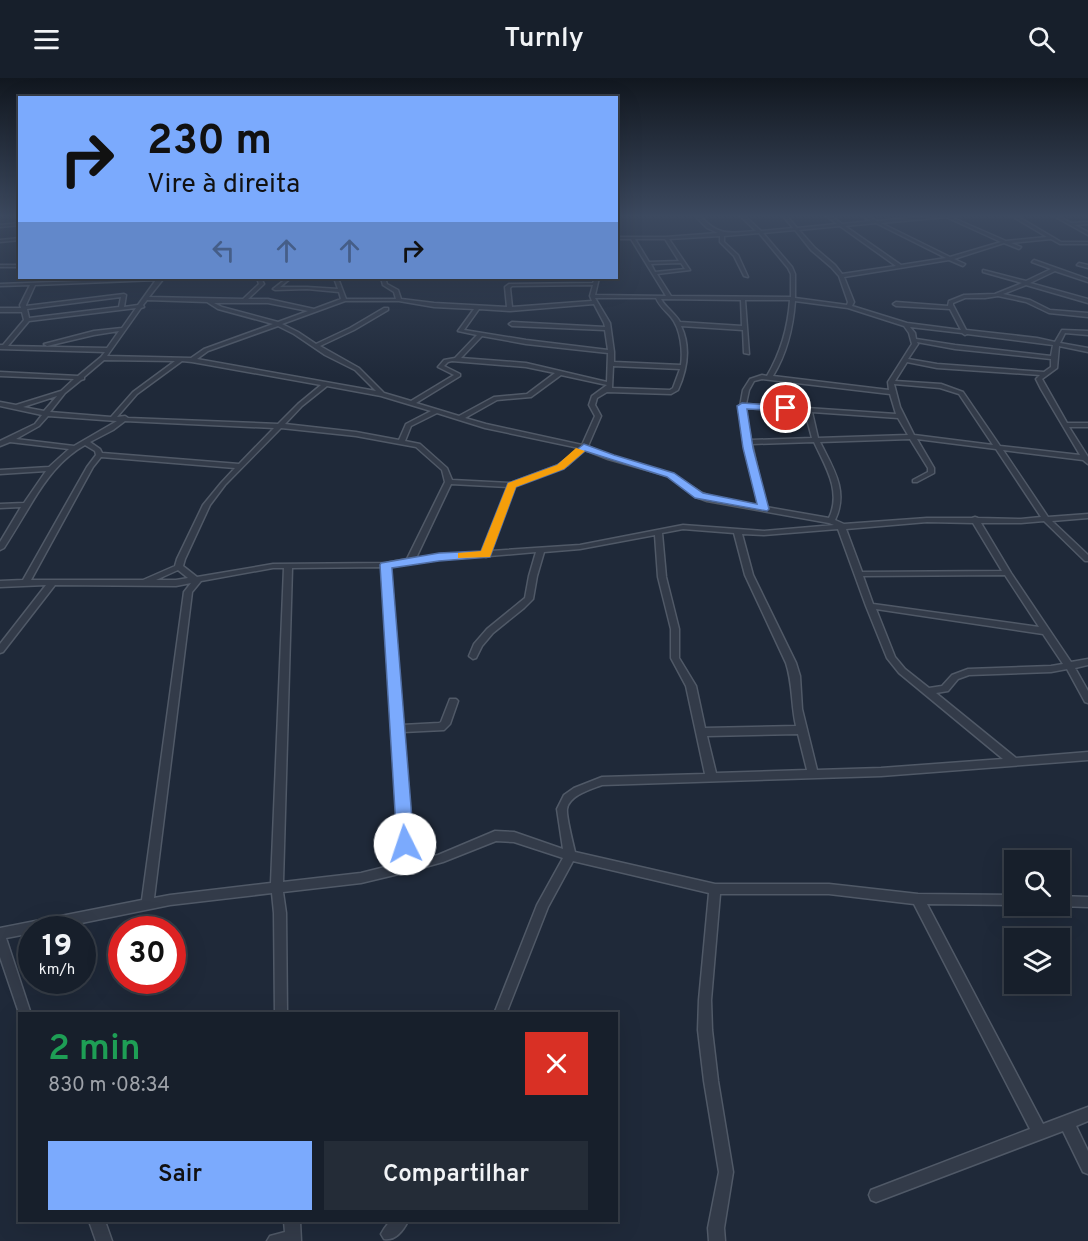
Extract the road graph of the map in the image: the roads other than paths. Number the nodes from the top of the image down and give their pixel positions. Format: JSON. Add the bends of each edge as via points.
{"nodes":[{"id":1,"x":654,"y":269,"type":"edge"},
{"id":2,"x":687,"y":269,"type":"edge"},
{"id":3,"x":743,"y":269,"type":"edge"},
{"id":4,"x":791,"y":269,"type":"edge"},
{"id":5,"x":834,"y":269,"type":"edge"},
{"id":6,"x":880,"y":269,"type":"edge"},
{"id":7,"x":1055,"y":269,"type":"joint"},
{"id":8,"x":985,"y":270,"type":"dead end"},
{"id":9,"x":656,"y":273,"type":"junction"},
{"id":10,"x":746,"y":276,"type":"dead end"},
{"id":11,"x":841,"y":276,"type":"junction"},
{"id":12,"x":88,"y":279,"type":"edge"},
{"id":13,"x":161,"y":279,"type":"edge"},
{"id":14,"x":260,"y":279,"type":"edge"},
{"id":15,"x":288,"y":279,"type":"edge"},
{"id":16,"x":336,"y":279,"type":"edge"},
{"id":17,"x":383,"y":279,"type":"edge"},
{"id":18,"x":1088,"y":280,"type":"edge"},
{"id":19,"x":597,"y":281,"type":"edge"},
{"id":20,"x":33,"y":282,"type":"junction"},
{"id":21,"x":1025,"y":282,"type":"junction"},
{"id":22,"x":0,"y":285,"type":"edge"},
{"id":23,"x":340,"y":291,"type":"junction"},
{"id":24,"x":999,"y":295,"type":"junction"},
{"id":25,"x":657,"y":296,"type":"junction"},
{"id":26,"x":669,"y":297,"type":"junction"},
{"id":27,"x":147,"y":298,"type":"junction"},
{"id":28,"x":593,"y":299,"type":"junction"},
{"id":29,"x":793,"y":299,"type":"junction"},
{"id":30,"x":245,"y":300,"type":"junction"},
{"id":31,"x":344,"y":300,"type":"junction"},
{"id":32,"x":399,"y":300,"type":"junction"},
{"id":33,"x":743,"y":300,"type":"junction"},
{"id":34,"x":208,"y":301,"type":"junction"},
{"id":35,"x":1088,"y":301,"type":"edge"},
{"id":36,"x":896,"y":304,"type":"dead end"},
{"id":37,"x":142,"y":306,"type":"junction"},
{"id":38,"x":121,"y":308,"type":"junction"},
{"id":39,"x":477,"y":308,"type":"junction"},
{"id":40,"x":849,"y":308,"type":"junction"},
{"id":41,"x":951,"y":308,"type":"junction"},
{"id":42,"x":24,"y":309,"type":"junction"},
{"id":43,"x":386,"y":309,"type":"dead end"},
{"id":44,"x":510,"y":309,"type":"junction"},
{"id":45,"x":0,"y":310,"type":"edge"},
{"id":46,"x":315,"y":311,"type":"junction"},
{"id":47,"x":1088,"y":315,"type":"edge"},
{"id":48,"x":27,"y":320,"type":"junction"},
{"id":49,"x":278,"y":324,"type":"junction"},
{"id":50,"x":512,"y":324,"type":"dead end"},
{"id":51,"x":906,"y":325,"type":"junction"},
{"id":52,"x":680,"y":328,"type":"junction"},
{"id":53,"x":744,"y":328,"type":"junction"},
{"id":54,"x":123,"y":329,"type":"junction"},
{"id":55,"x":608,"y":329,"type":"junction"},
{"id":56,"x":965,"y":333,"type":"junction"},
{"id":57,"x":1088,"y":333,"type":"edge"},
{"id":58,"x":480,"y":336,"type":"junction"},
{"id":59,"x":914,"y":340,"type":"junction"},
{"id":60,"x":1057,"y":344,"type":"junction"},
{"id":61,"x":316,"y":346,"type":"junction"},
{"id":62,"x":2,"y":347,"type":"edge"},
{"id":63,"x":39,"y":347,"type":"junction"},
{"id":64,"x":107,"y":350,"type":"junction"},
{"id":65,"x":1088,"y":350,"type":"edge"},
{"id":66,"x":611,"y":352,"type":"junction"},
{"id":67,"x":747,"y":353,"type":"dead end"},
{"id":68,"x":103,"y":358,"type":"junction"},
{"id":69,"x":1053,"y":358,"type":"junction"},
{"id":70,"x":457,"y":359,"type":"junction"},
{"id":71,"x":180,"y":360,"type":"junction"},
{"id":72,"x":192,"y":360,"type":"junction"},
{"id":73,"x":906,"y":360,"type":"junction"},
{"id":74,"x":611,"y":364,"type":"junction"},
{"id":75,"x":683,"y":367,"type":"junction"},
{"id":76,"x":561,"y":372,"type":"junction"},
{"id":77,"x":0,"y":374,"type":"edge"},
{"id":78,"x":1044,"y":374,"type":"junction"},
{"id":79,"x":82,"y":378,"type":"junction"},
{"id":80,"x":769,"y":378,"type":"junction"},
{"id":81,"x":891,"y":382,"type":"junction"},
{"id":82,"x":326,"y":384,"type":"junction"},
{"id":83,"x":609,"y":387,"type":"junction"},
{"id":84,"x":63,"y":392,"type":"junction"},
{"id":85,"x":892,"y":392,"type":"junction"},
{"id":86,"x":382,"y":393,"type":"junction"},
{"id":87,"x":413,"y":402,"type":"junction"},
{"id":88,"x":0,"y":404,"type":"edge"},
{"id":89,"x":742,"y":406,"type":"junction"},
{"id":90,"x":17,"y":407,"type":"junction"},
{"id":91,"x":808,"y":410,"type":"junction"},
{"id":92,"x":437,"y":411,"type":"junction"},
{"id":93,"x":48,"y":414,"type":"junction"},
{"id":94,"x":898,"y":416,"type":"junction"},
{"id":95,"x":113,"y":418,"type":"junction"},
{"id":96,"x":125,"y":418,"type":"junction"},
{"id":97,"x":460,"y":418,"type":"junction"},
{"id":98,"x":1066,"y":425,"type":"junction"},
{"id":99,"x":1088,"y":425,"type":"edge"},
{"id":100,"x":280,"y":428,"type":"junction"},
{"id":101,"x":914,"y":437,"type":"junction"},
{"id":102,"x":0,"y":438,"type":"edge"},
{"id":103,"x":10,"y":439,"type":"junction"},
{"id":104,"x":816,"y":440,"type":"junction"},
{"id":105,"x":401,"y":442,"type":"junction"},
{"id":106,"x":748,"y":442,"type":"junction"},
{"id":107,"x":86,"y":443,"type":"junction"},
{"id":108,"x":0,"y":444,"type":"edge"},
{"id":109,"x":584,"y":447,"type":"junction"},
{"id":110,"x":75,"y":448,"type":"junction"},
{"id":111,"x":998,"y":449,"type":"junction"},
{"id":112,"x":99,"y":455,"type":"junction"},
{"id":113,"x":1086,"y":460,"type":"edge"},
{"id":114,"x":239,"y":466,"type":"junction"},
{"id":115,"x":51,"y":469,"type":"junction"},
{"id":116,"x":0,"y":472,"type":"edge"},
{"id":117,"x":915,"y":481,"type":"dead end"},
{"id":118,"x":449,"y":482,"type":"junction"},
{"id":119,"x":512,"y":485,"type":"junction"},
{"id":120,"x":28,"y":505,"type":"junction"},
{"id":121,"x":0,"y":506,"type":"edge"},
{"id":122,"x":763,"y":509,"type":"junction"},
{"id":123,"x":1088,"y":516,"type":"edge"},
{"id":124,"x":975,"y":519,"type":"junction"},
{"id":125,"x":1047,"y":520,"type":"junction"},
{"id":126,"x":831,"y":521,"type":"junction"},
{"id":127,"x":841,"y":526,"type":"junction"},
{"id":128,"x":658,"y":531,"type":"junction"},
{"id":129,"x":737,"y":531,"type":"junction"},
{"id":130,"x":0,"y":548,"type":"edge"},
{"id":131,"x":541,"y":550,"type":"junction"},
{"id":132,"x":486,"y":555,"type":"junction"},
{"id":133,"x":1088,"y":559,"type":"edge"},
{"id":134,"x":411,"y":560,"type":"junction"},
{"id":135,"x":386,"y":565,"type":"junction"},
{"id":136,"x":288,"y":566,"type":"junction"},
{"id":137,"x":179,"y":567,"type":"junction"},
{"id":138,"x":1007,"y":573,"type":"junction"},
{"id":139,"x":860,"y":574,"type":"junction"},
{"id":140,"x":197,"y":581,"type":"junction"},
{"id":141,"x":26,"y":582,"type":"junction"},
{"id":142,"x":52,"y":583,"type":"junction"},
{"id":143,"x":146,"y":583,"type":"junction"},
{"id":144,"x":176,"y":583,"type":"junction"},
{"id":145,"x":0,"y":584,"type":"edge"},
{"id":146,"x":188,"y":592,"type":"junction"},
{"id":147,"x":870,"y":606,"type":"junction"},
{"id":148,"x":1045,"y":631,"type":"junction"},
{"id":149,"x":0,"y":650,"type":"edge"},
{"id":150,"x":473,"y":656,"type":"dead end"},
{"id":151,"x":1088,"y":662,"type":"edge"},
{"id":152,"x":1070,"y":667,"type":"junction"},
{"id":153,"x":927,"y":691,"type":"junction"},
{"id":154,"x":1088,"y":700,"type":"edge"},
{"id":155,"x":453,"y":701,"type":"dead end"},
{"id":156,"x":397,"y":729,"type":"junction"},
{"id":157,"x":802,"y":730,"type":"junction"},
{"id":158,"x":702,"y":732,"type":"junction"},
{"id":159,"x":1088,"y":756,"type":"edge"},
{"id":160,"x":1013,"y":761,"type":"junction"},
{"id":161,"x":813,"y":775,"type":"junction"},
{"id":162,"x":711,"y":776,"type":"junction"},
{"id":163,"x":570,"y":856,"type":"junction"},
{"id":164,"x":407,"y":867,"type":"junction"},
{"id":165,"x":277,"y":887,"type":"junction"},
{"id":166,"x":715,"y":889,"type":"junction"},
{"id":167,"x":918,"y":899,"type":"junction"},
{"id":168,"x":1004,"y":900,"type":"edge"},
{"id":169,"x":1070,"y":901,"type":"edge"},
{"id":170,"x":1088,"y":902,"type":"edge"},
{"id":171,"x":147,"y":905,"type":"junction"},
{"id":172,"x":0,"y":934,"type":"edge"},
{"id":173,"x":0,"y":939,"type":"edge"},
{"id":174,"x":24,"y":1012,"type":"edge"},
{"id":175,"x":281,"y":1012,"type":"edge"},
{"id":176,"x":501,"y":1012,"type":"edge"},
{"id":177,"x":1088,"y":1114,"type":"edge"},
{"id":178,"x":1067,"y":1123,"type":"junction"},
{"id":179,"x":1039,"y":1132,"type":"junction"},
{"id":180,"x":1088,"y":1167,"type":"edge"},
{"id":181,"x":876,"y":1195,"type":"dead end"},
{"id":182,"x":97,"y":1222,"type":"edge"},
{"id":183,"x":292,"y":1222,"type":"edge"},
{"id":184,"x":398,"y":1222,"type":"edge"},
{"id":185,"x":389,"y":1234,"type":"dead end"},
{"id":186,"x":293,"y":1239,"type":"edge"},
{"id":187,"x":104,"y":1241,"type":"edge"},
{"id":188,"x":275,"y":1241,"type":"edge"},
{"id":189,"x":717,"y":1241,"type":"edge"}],
"edges":[{"from":1,"to":9,"type":"street"},
{"from":2,"to":9,"type":"street"},
{"from":3,"to":10,"type":"street"},
{"from":4,"to":29,"type":"street"},
{"from":5,"to":11,"type":"street"},
{"from":6,"to":11,"type":"street"},
{"from":7,"to":18,"type":"street"},
{"from":7,"to":21,"type":"street"},
{"from":8,"to":21,"type":"street"},
{"from":9,"to":26,"type":"street"},
{"from":11,"to":40,"type":"street","via":[[851,302]]},
{"from":12,"to":20,"type":"street"},
{"from":13,"to":27,"type":"street"},
{"from":14,"to":30,"type":"street","via":[[262,284]]},
{"from":15,"to":23,"type":"street","via":[[275,289]]},
{"from":16,"to":23,"type":"street"},
{"from":17,"to":32,"type":"street","via":[[385,285],[398,293]]},
{"from":19,"to":28,"type":"street"},
{"from":19,"to":44,"type":"street","via":[[511,285],[507,287]]},
{"from":20,"to":22,"type":"street"},
{"from":20,"to":42,"type":"street","via":[[24,299]]},
{"from":21,"to":24,"type":"street"},
{"from":21,"to":35,"type":"street"},
{"from":23,"to":31,"type":"street"},
{"from":24,"to":41,"type":"street","via":[[962,295],[951,302]]},
{"from":24,"to":47,"type":"street","via":[[1028,301],[1049,311]]},
{"from":25,"to":26,"type":"street"},
{"from":25,"to":28,"type":"street"},
{"from":25,"to":52,"type":"street"},
{"from":26,"to":33,"type":"street"},
{"from":27,"to":34,"type":"street"},
{"from":27,"to":37,"type":"street"},
{"from":28,"to":44,"type":"street"},
{"from":28,"to":55,"type":"street"},
{"from":29,"to":33,"type":"street"},
{"from":29,"to":40,"type":"street"},
{"from":29,"to":80,"type":"street","via":[[782,358]]},
{"from":30,"to":34,"type":"street"},
{"from":30,"to":46,"type":"street","via":[[280,302]]},
{"from":31,"to":32,"type":"street"},
{"from":31,"to":46,"type":"street"},
{"from":32,"to":39,"type":"street"},
{"from":33,"to":53,"type":"street"},
{"from":34,"to":49,"type":"street"},
{"from":36,"to":41,"type":"street"},
{"from":37,"to":38,"type":"street"},
{"from":37,"to":54,"type":"street"},
{"from":38,"to":42,"type":"street","via":[[124,295]]},
{"from":38,"to":48,"type":"street"},
{"from":39,"to":44,"type":"street"},
{"from":39,"to":58,"type":"street","via":[[461,330]]},
{"from":40,"to":51,"type":"street"},
{"from":41,"to":56,"type":"street"},
{"from":42,"to":45,"type":"street"},
{"from":42,"to":48,"type":"street"},
{"from":43,"to":61,"type":"street"},
{"from":46,"to":49,"type":"street"},
{"from":48,"to":62,"type":"street"},
{"from":49,"to":61,"type":"street"},
{"from":49,"to":72,"type":"street","via":[[206,350]]},
{"from":50,"to":55,"type":"street"},
{"from":51,"to":56,"type":"street"},
{"from":51,"to":59,"type":"street"},
{"from":52,"to":53,"type":"street"},
{"from":52,"to":75,"type":"street"},
{"from":53,"to":67,"type":"street"},
{"from":54,"to":63,"type":"street"},
{"from":54,"to":64,"type":"street"},
{"from":55,"to":66,"type":"street"},
{"from":56,"to":60,"type":"street"},
{"from":57,"to":60,"type":"street","via":[[1064,331]]},
{"from":58,"to":66,"type":"street"},
{"from":58,"to":70,"type":"street"},
{"from":59,"to":69,"type":"street"},
{"from":59,"to":73,"type":"street"},
{"from":60,"to":65,"type":"street"},
{"from":60,"to":69,"type":"street"},
{"from":61,"to":86,"type":"street","via":[[357,369]]},
{"from":62,"to":63,"type":"street"},
{"from":63,"to":64,"type":"street"},
{"from":64,"to":68,"type":"street"},
{"from":66,"to":74,"type":"street"},
{"from":68,"to":71,"type":"street"},
{"from":68,"to":79,"type":"street"},
{"from":69,"to":78,"type":"street","via":[[1054,368]]},
{"from":70,"to":76,"type":"street"},
{"from":70,"to":87,"type":"street","via":[[446,361],[441,367],[457,376]]},
{"from":71,"to":72,"type":"street"},
{"from":71,"to":95,"type":"street","via":[[132,395]]},
{"from":72,"to":82,"type":"street"},
{"from":73,"to":78,"type":"street"},
{"from":73,"to":81,"type":"street"},
{"from":74,"to":75,"type":"street"},
{"from":74,"to":83,"type":"street"},
{"from":75,"to":83,"type":"street","via":[[672,392]]},
{"from":76,"to":83,"type":"street"},
{"from":76,"to":97,"type":"street","via":[[529,396],[496,398]]},
{"from":77,"to":79,"type":"street"},
{"from":78,"to":98,"type":"street","via":[[1039,379]]},
{"from":79,"to":84,"type":"street"},
{"from":80,"to":85,"type":"street"},
{"from":80,"to":89,"type":"street","via":[[752,380]]},
{"from":81,"to":85,"type":"street"},
{"from":81,"to":111,"type":"street","via":[[956,389]]},
{"from":82,"to":86,"type":"street"},
{"from":82,"to":100,"type":"street"},
{"from":83,"to":109,"type":"street","via":[[594,397],[592,405],[598,416]]},
{"from":84,"to":90,"type":"street"},
{"from":84,"to":93,"type":"street"},
{"from":85,"to":94,"type":"street"},
{"from":86,"to":87,"type":"street"},
{"from":87,"to":92,"type":"street"},
{"from":88,"to":90,"type":"street"},
{"from":89,"to":91,"type":"street"},
{"from":89,"to":106,"type":"street"},
{"from":90,"to":93,"type":"street"},
{"from":91,"to":94,"type":"street"},
{"from":91,"to":104,"type":"street"},
{"from":92,"to":97,"type":"street"},
{"from":92,"to":105,"type":"street","via":[[408,424]]},
{"from":93,"to":95,"type":"street"},
{"from":93,"to":103,"type":"street","via":[[32,429]]},
{"from":94,"to":101,"type":"street"},
{"from":95,"to":96,"type":"street"},
{"from":96,"to":100,"type":"street"},
{"from":96,"to":107,"type":"street"},
{"from":97,"to":109,"type":"street"},
{"from":98,"to":99,"type":"street"},
{"from":98,"to":113,"type":"street"},
{"from":100,"to":105,"type":"street","via":[[345,432]]},
{"from":100,"to":114,"type":"street"},
{"from":101,"to":104,"type":"street"},
{"from":101,"to":111,"type":"street"},
{"from":101,"to":117,"type":"street","via":[[931,473]]},
{"from":102,"to":103,"type":"street"},
{"from":103,"to":108,"type":"street"},
{"from":103,"to":110,"type":"street"},
{"from":104,"to":106,"type":"street"},
{"from":104,"to":126,"type":"street","via":[[834,475],[838,509]]},
{"from":105,"to":118,"type":"street","via":[[424,449],[445,469]]},
{"from":106,"to":122,"type":"street"},
{"from":107,"to":110,"type":"street"},
{"from":107,"to":112,"type":"street"},
{"from":109,"to":119,"type":"street","via":[[561,467]]},
{"from":109,"to":122,"type":"street","via":[[670,475],[699,495]]},
{"from":110,"to":115,"type":"street"},
{"from":111,"to":113,"type":"street"},
{"from":111,"to":125,"type":"street"},
{"from":112,"to":114,"type":"street"},
{"from":112,"to":141,"type":"street"},
{"from":114,"to":137,"type":"street","via":[[207,504]]},
{"from":115,"to":116,"type":"street"},
{"from":115,"to":120,"type":"street"},
{"from":118,"to":119,"type":"street"},
{"from":118,"to":134,"type":"street"},
{"from":119,"to":132,"type":"street"},
{"from":120,"to":121,"type":"street"},
{"from":120,"to":130,"type":"street"},
{"from":122,"to":126,"type":"street"},
{"from":123,"to":125,"type":"street"},
{"from":124,"to":125,"type":"street"},
{"from":124,"to":127,"type":"street"},
{"from":124,"to":138,"type":"street"},
{"from":125,"to":133,"type":"street"},
{"from":126,"to":127,"type":"street"},
{"from":127,"to":129,"type":"street","via":[[764,533]]},
{"from":127,"to":139,"type":"street"},
{"from":128,"to":129,"type":"street","via":[[700,527]]},
{"from":128,"to":131,"type":"street","via":[[613,542]]},
{"from":128,"to":158,"type":"street","via":[[662,577],[674,621],[675,658],[691,686]]},
{"from":129,"to":157,"type":"street","via":[[749,575],[791,663]]},
{"from":131,"to":132,"type":"street"},
{"from":131,"to":150,"type":"street","via":[[529,599],[478,640]]},
{"from":132,"to":134,"type":"street"},
{"from":134,"to":135,"type":"street"},
{"from":135,"to":136,"type":"street"},
{"from":135,"to":156,"type":"street"},
{"from":136,"to":140,"type":"street"},
{"from":136,"to":165,"type":"street"},
{"from":137,"to":140,"type":"street"},
{"from":137,"to":143,"type":"street"},
{"from":138,"to":139,"type":"street"},
{"from":138,"to":148,"type":"street"},
{"from":139,"to":147,"type":"street"},
{"from":140,"to":144,"type":"street"},
{"from":140,"to":146,"type":"street"},
{"from":141,"to":142,"type":"street"},
{"from":141,"to":145,"type":"street"},
{"from":142,"to":143,"type":"street"},
{"from":142,"to":149,"type":"street"},
{"from":143,"to":144,"type":"street"},
{"from":144,"to":146,"type":"street"},
{"from":146,"to":171,"type":"street"},
{"from":147,"to":148,"type":"street"},
{"from":147,"to":153,"type":"street","via":[[891,658]]},
{"from":148,"to":152,"type":"street"},
{"from":151,"to":152,"type":"street"},
{"from":152,"to":153,"type":"street","via":[[968,672],[955,676],[945,689]]},
{"from":152,"to":154,"type":"street"},
{"from":153,"to":160,"type":"street"},
{"from":155,"to":156,"type":"street","via":[[441,727]]},
{"from":156,"to":164,"type":"street"},
{"from":157,"to":158,"type":"street"},
{"from":157,"to":161,"type":"street"},
{"from":158,"to":162,"type":"street"},
{"from":159,"to":160,"type":"street"},
{"from":160,"to":161,"type":"street"},
{"from":161,"to":162,"type":"street"},
{"from":162,"to":163,"type":"street","via":[[602,781],[569,795],[562,809]]},
{"from":163,"to":164,"type":"street","via":[[514,837],[495,836],[459,853]]},
{"from":163,"to":166,"type":"street"},
{"from":163,"to":176,"type":"street","via":[[543,905]]},
{"from":164,"to":165,"type":"street","via":[[361,878]]},
{"from":165,"to":171,"type":"street"},
{"from":165,"to":175,"type":"street"},
{"from":166,"to":167,"type":"street","via":[[829,889]]},
{"from":166,"to":189,"type":"street","via":[[705,1030],[726,1172]]},
{"from":167,"to":168,"type":"street"},
{"from":167,"to":179,"type":"street"},
{"from":169,"to":170,"type":"street"},
{"from":171,"to":172,"type":"street"},
{"from":173,"to":174,"type":"street"},
{"from":177,"to":178,"type":"street"},
{"from":178,"to":179,"type":"street"},
{"from":178,"to":180,"type":"street"},
{"from":179,"to":181,"type":"street"},
{"from":182,"to":187,"type":"street"},
{"from":183,"to":186,"type":"street"},
{"from":184,"to":185,"type":"street"},
{"from":186,"to":188,"type":"street"}]}
